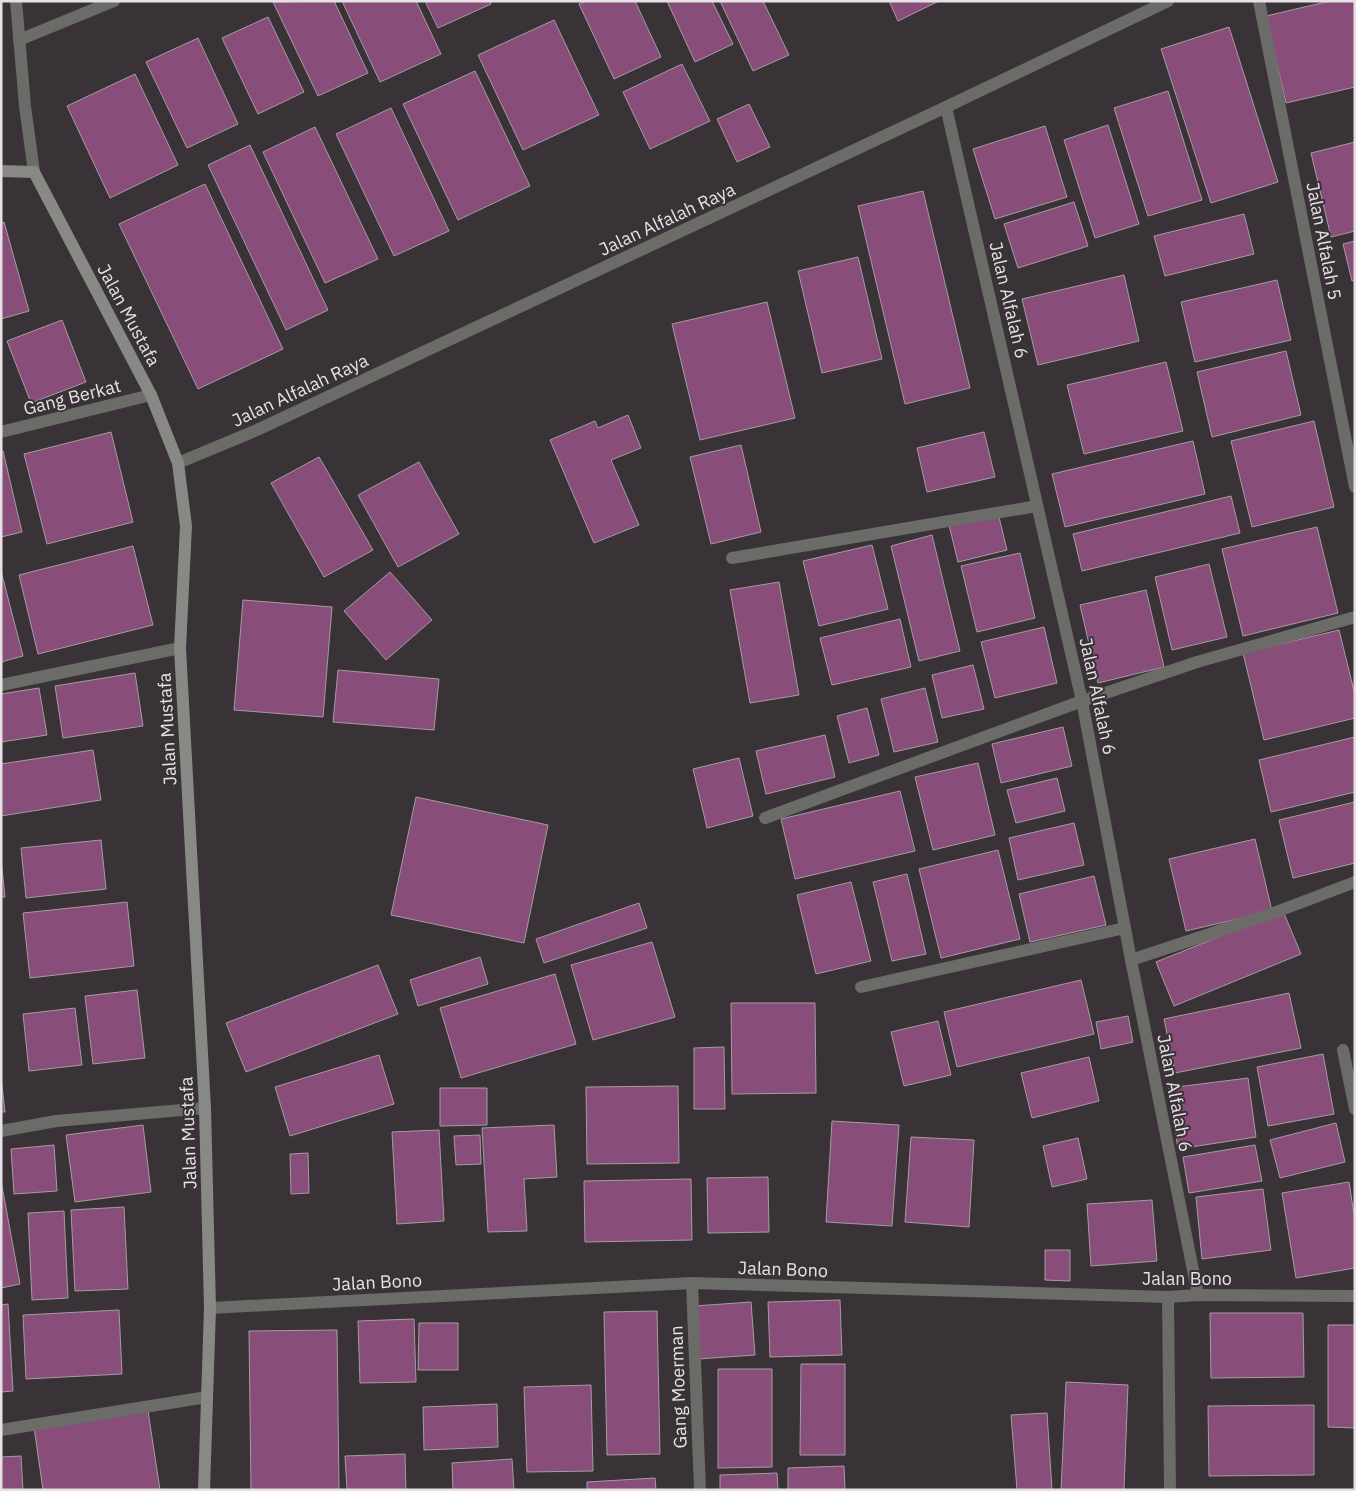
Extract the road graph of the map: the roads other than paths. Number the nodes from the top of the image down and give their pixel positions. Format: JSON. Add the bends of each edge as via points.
{"nodes":[{"id":1,"x":16,"y":1,"type":"edge"},
{"id":2,"x":114,"y":1,"type":"edge"},
{"id":3,"x":1168,"y":1,"type":"edge"},
{"id":4,"x":1259,"y":1,"type":"edge"},
{"id":5,"x":19,"y":40,"type":"junction"},
{"id":6,"x":946,"y":107,"type":"junction"},
{"id":7,"x":1,"y":171,"type":"edge"},
{"id":8,"x":34,"y":172,"type":"junction"},
{"id":9,"x":151,"y":396,"type":"junction"},
{"id":10,"x":1,"y":432,"type":"edge"},
{"id":11,"x":178,"y":463,"type":"junction"},
{"id":12,"x":1355,"y":487,"type":"edge"},
{"id":13,"x":1037,"y":506,"type":"junction"},
{"id":14,"x":732,"y":558,"type":"dead end"},
{"id":15,"x":1355,"y":617,"type":"edge"},
{"id":16,"x":180,"y":648,"type":"junction"},
{"id":17,"x":1,"y":685,"type":"edge"},
{"id":18,"x":1082,"y":701,"type":"junction"},
{"id":19,"x":765,"y":818,"type":"dead end"},
{"id":20,"x":1355,"y":882,"type":"edge"},
{"id":21,"x":1125,"y":928,"type":"junction"},
{"id":22,"x":1130,"y":960,"type":"junction"},
{"id":23,"x":861,"y":987,"type":"dead end"},
{"id":24,"x":1343,"y":1050,"type":"dead end"},
{"id":25,"x":205,"y":1108,"type":"junction"},
{"id":26,"x":1355,"y":1110,"type":"edge"},
{"id":27,"x":1,"y":1131,"type":"edge"},
{"id":28,"x":692,"y":1284,"type":"junction"},
{"id":29,"x":1198,"y":1295,"type":"junction"},
{"id":30,"x":1355,"y":1296,"type":"edge"},
{"id":31,"x":1168,"y":1297,"type":"junction"},
{"id":32,"x":210,"y":1308,"type":"junction"},
{"id":33,"x":207,"y":1397,"type":"junction"},
{"id":34,"x":1,"y":1430,"type":"edge"},
{"id":35,"x":204,"y":1490,"type":"edge"},
{"id":36,"x":700,"y":1490,"type":"edge"},
{"id":37,"x":1170,"y":1490,"type":"edge"}],
"edges":[{"from":1,"to":5,"type":"street","name":"Jalan Mustafa"},
{"from":2,"to":5,"type":"street"},
{"from":3,"to":6,"type":"street","name":"Jalan Alfalah Raya"},
{"from":4,"to":12,"type":"street","name":"Jalan Alfalah 5"},
{"from":5,"to":8,"type":"street","name":"Jalan Mustafa"},
{"from":6,"to":11,"type":"street","name":"Jalan Alfalah Raya","via":[[256,430]]},
{"from":6,"to":13,"type":"street","name":"Jalan Alfalah 6"},
{"from":7,"to":8,"type":"street"},
{"from":8,"to":9,"type":"street","name":"Jalan Mustafa"},
{"from":9,"to":10,"type":"street","name":"Gang Berkat"},
{"from":9,"to":11,"type":"street","name":"Jalan Mustafa"},
{"from":11,"to":16,"type":"street","name":"Jalan Mustafa","via":[[186,526]]},
{"from":13,"to":14,"type":"street"},
{"from":13,"to":18,"type":"street","name":"Jalan Alfalah 6"},
{"from":15,"to":18,"type":"street","via":[[1198,662]]},
{"from":16,"to":17,"type":"street"},
{"from":16,"to":25,"type":"street","name":"Jalan Mustafa"},
{"from":18,"to":19,"type":"street"},
{"from":18,"to":21,"type":"street","name":"Jalan Alfalah 6"},
{"from":20,"to":22,"type":"street"},
{"from":21,"to":22,"type":"street","name":"Jalan Alfalah 6"},
{"from":21,"to":23,"type":"street"},
{"from":22,"to":29,"type":"street","name":"Jalan Alfalah 6"},
{"from":24,"to":26,"type":"street"},
{"from":25,"to":27,"type":"street","via":[[56,1121]]},
{"from":25,"to":32,"type":"street","name":"Jalan Mustafa"},
{"from":28,"to":31,"type":"street","name":"Jalan Bono"},
{"from":28,"to":32,"type":"street","name":"Jalan Bono"},
{"from":28,"to":36,"type":"street","name":"Gang Moerman"},
{"from":29,"to":30,"type":"street","name":"Jalan Bono"},
{"from":29,"to":31,"type":"street","name":"Jalan Bono"},
{"from":31,"to":37,"type":"street"},
{"from":32,"to":33,"type":"street","name":"Jalan Mustafa"},
{"from":33,"to":34,"type":"street"},
{"from":33,"to":35,"type":"street","name":"Jalan Mustafa"}]}
